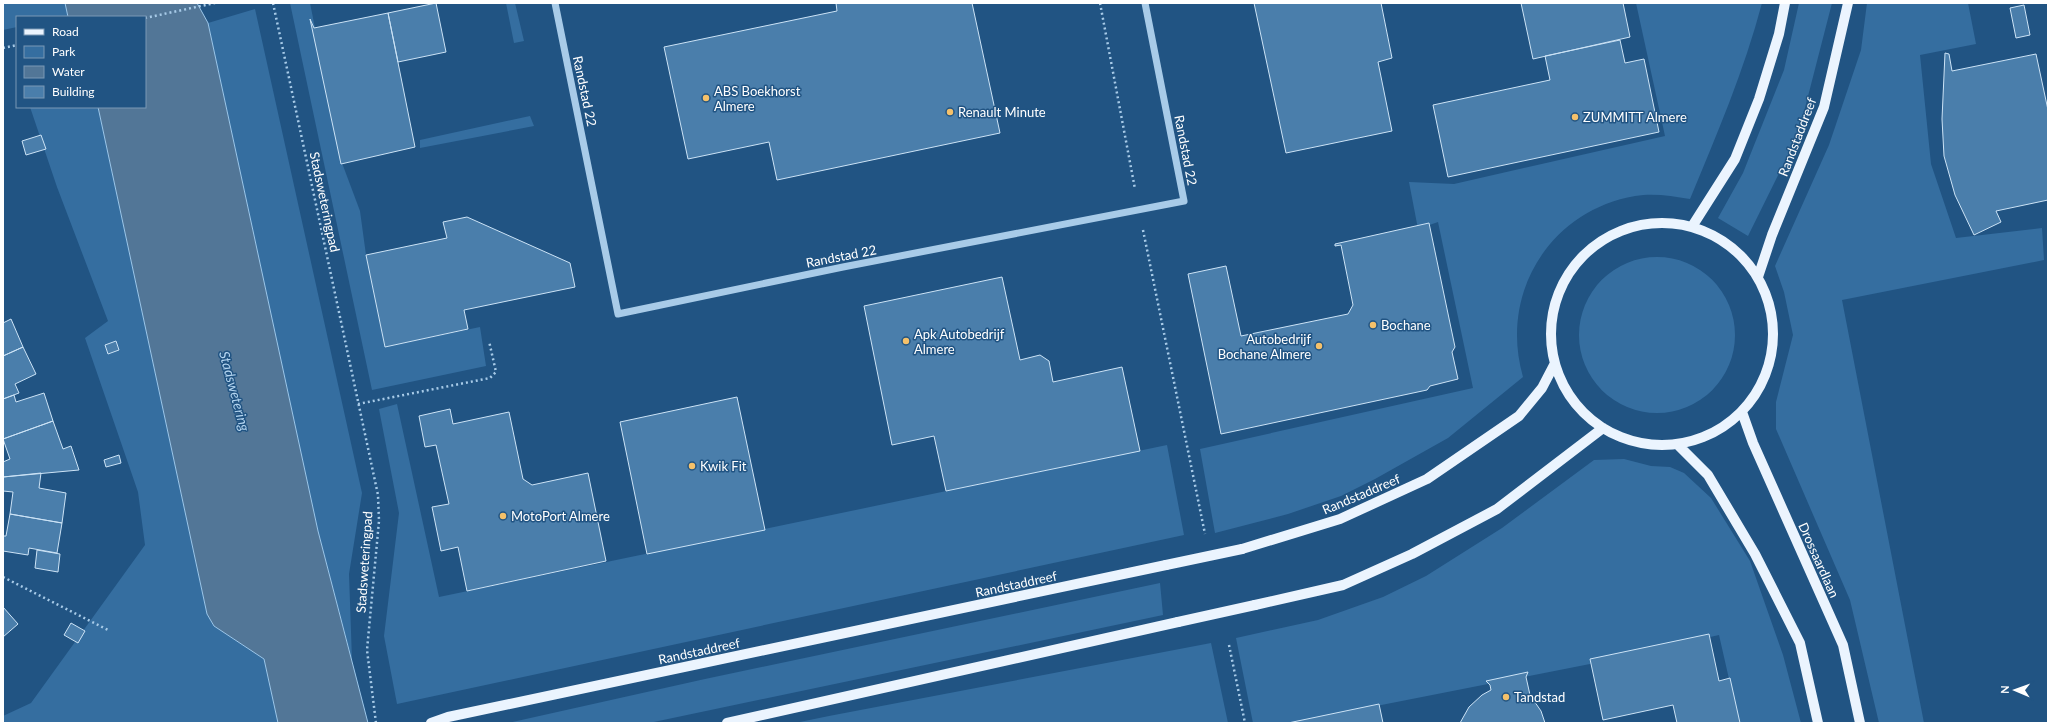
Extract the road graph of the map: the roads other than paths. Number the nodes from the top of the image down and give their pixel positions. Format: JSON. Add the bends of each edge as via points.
{"nodes":[{"id":1,"x":556,"y":3,"type":"edge"},
{"id":2,"x":1144,"y":3,"type":"edge"},
{"id":3,"x":1785,"y":3,"type":"edge"},
{"id":4,"x":1848,"y":3,"type":"edge"},
{"id":5,"x":1693,"y":225,"type":"junction"},
{"id":6,"x":1758,"y":277,"type":"junction"},
{"id":7,"x":1554,"y":365,"type":"junction"},
{"id":8,"x":1742,"y":412,"type":"junction"},
{"id":9,"x":1603,"y":428,"type":"junction"},
{"id":10,"x":1677,"y":444,"type":"junction"},
{"id":11,"x":431,"y":723,"type":"edge"},
{"id":12,"x":727,"y":723,"type":"edge"},
{"id":13,"x":1818,"y":723,"type":"edge"},
{"id":14,"x":1860,"y":723,"type":"edge"}],
"edges":[{"from":1,"to":2,"type":"street","name":"Randstad 22","via":[[618,314],[843,267],[1184,201]]},
{"from":3,"to":5,"type":"main road","via":[[1779,34],[1759,100],[1734,159]]},
{"from":4,"to":6,"type":"main road","name":"Randstaddreef","via":[[1824,108],[1772,235]]},
{"from":5,"to":6,"type":"main road","via":[[1715,235],[1735,250]]},
{"from":5,"to":7,"type":"main road","via":[[1650,223],[1625,229],[1596,244],[1569,272],[1552,314]]},
{"from":6,"to":8,"type":"main road","via":[[1773,329],[1770,359],[1761,385]]},
{"from":7,"to":9,"type":"main road","via":[[1570,397],[1587,417]]},
{"from":7,"to":11,"type":"main road","name":"Randstaddreef","bridge":true,"via":[[1542,388],[1519,416],[1427,479],[1340,519],[1242,548],[448,717]]},
{"from":8,"to":10,"type":"main road","via":[[1712,434]]},
{"from":8,"to":14,"type":"main road","name":"Drossaardlaan","via":[[1753,443],[1843,645]]},
{"from":9,"to":10,"type":"main road","via":[[1630,441],[1660,446]]},
{"from":9,"to":12,"type":"main road","bridge":true,"via":[[1497,509],[1412,554],[1343,585]]},
{"from":10,"to":13,"type":"main road","via":[[1708,475],[1762,568],[1800,643]]}]}
